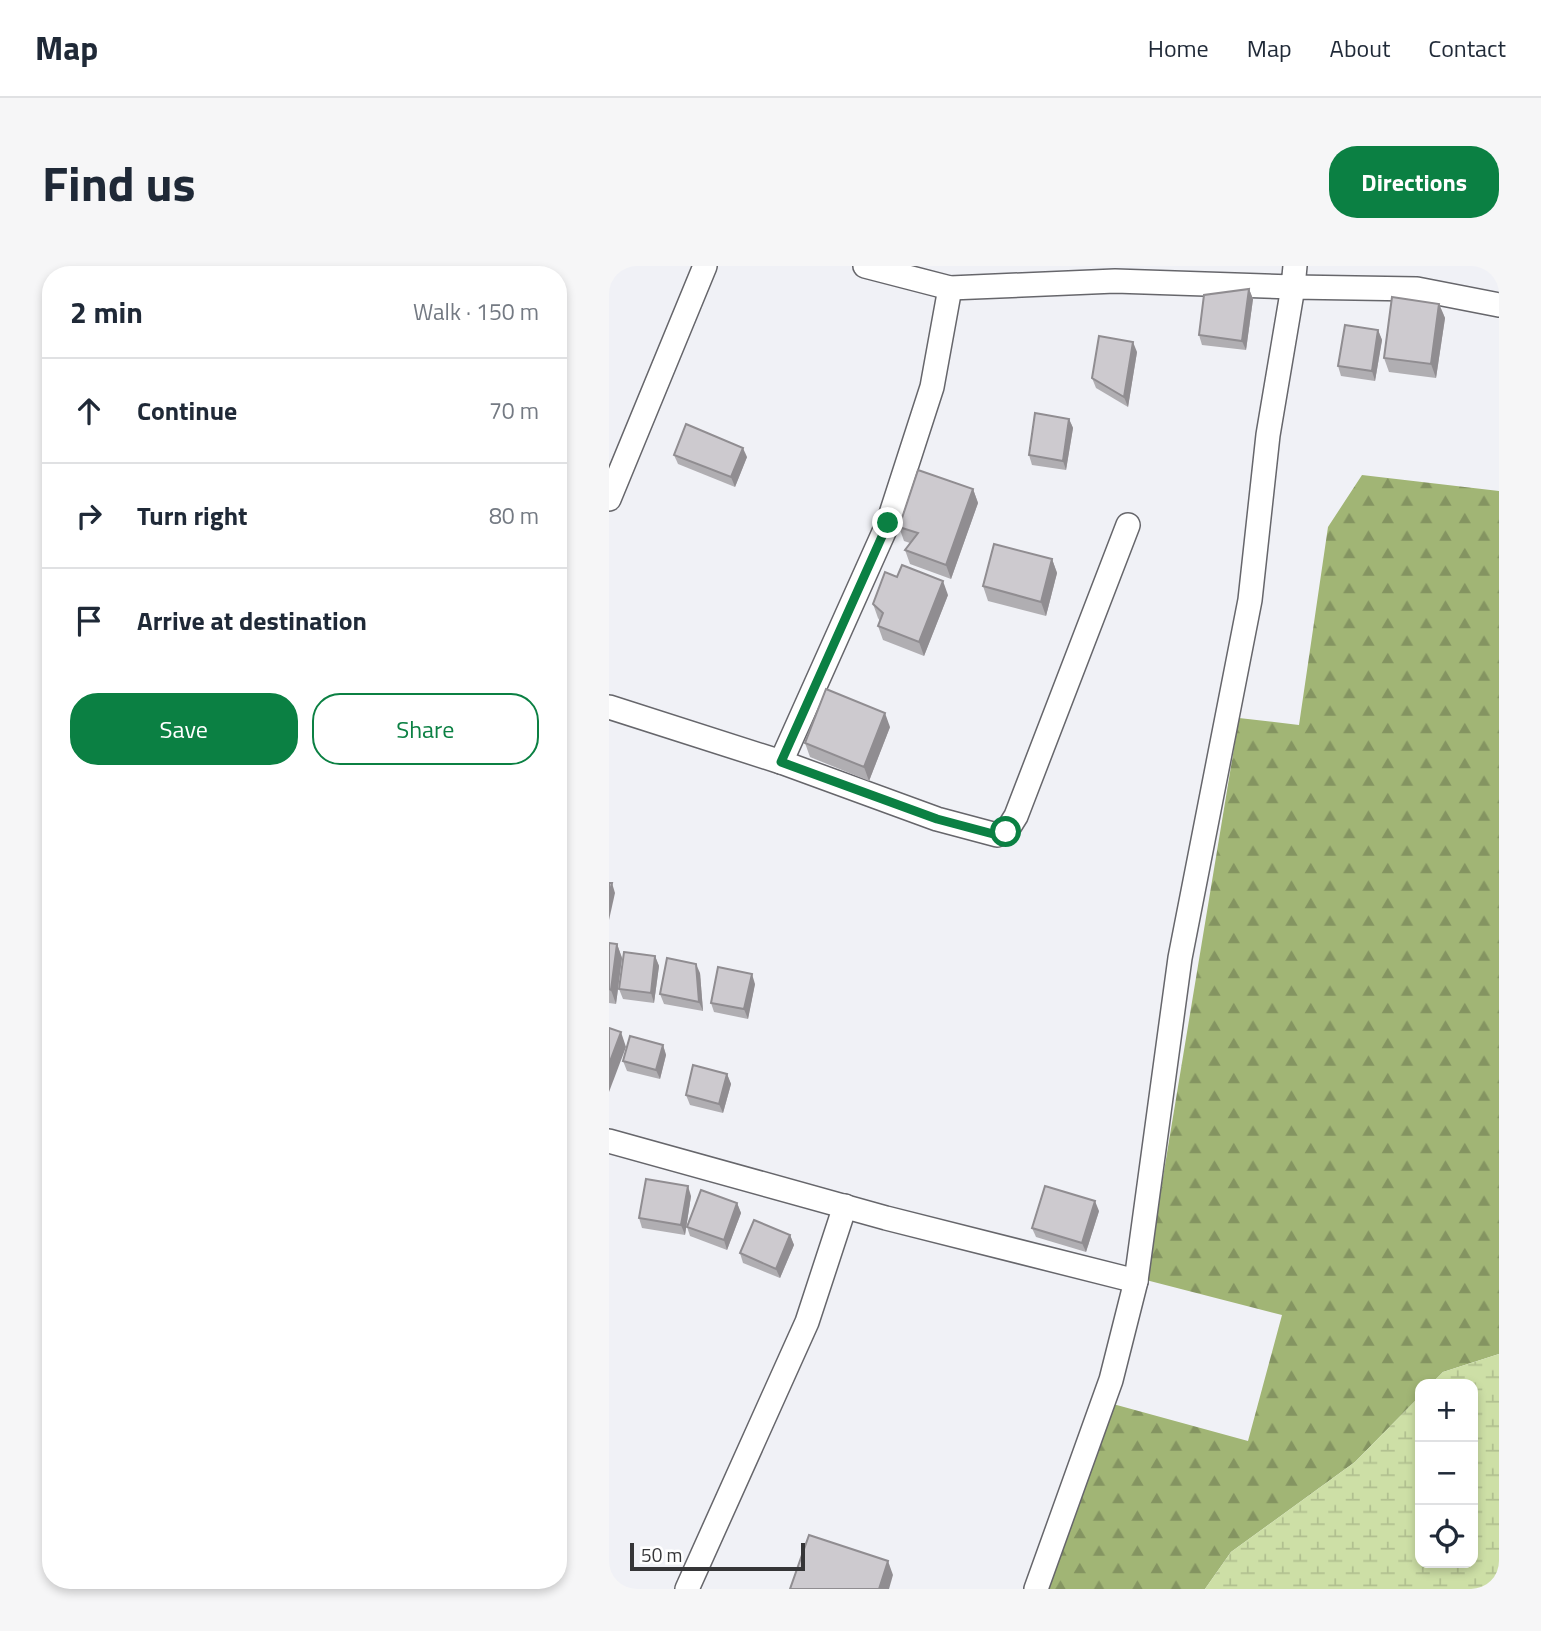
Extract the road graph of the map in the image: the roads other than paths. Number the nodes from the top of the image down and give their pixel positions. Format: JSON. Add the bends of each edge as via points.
{"nodes":[{"id":1,"x":705,"y":266,"type":"edge"},
{"id":2,"x":866,"y":266,"type":"edge"},
{"id":3,"x":1114,"y":274,"type":"edge"},
{"id":4,"x":1294,"y":277,"type":"edge"},
{"id":5,"x":950,"y":288,"type":"junction"},
{"id":6,"x":1499,"y":304,"type":"edge"},
{"id":7,"x":609,"y":499,"type":"edge"},
{"id":8,"x":1128,"y":525,"type":"dead end"},
{"id":9,"x":609,"y":707,"type":"edge"},
{"id":10,"x":781,"y":762,"type":"junction"},
{"id":11,"x":609,"y":1141,"type":"edge"},
{"id":12,"x":845,"y":1206,"type":"junction"},
{"id":13,"x":1136,"y":1281,"type":"junction"},
{"id":14,"x":687,"y":1589,"type":"edge"},
{"id":15,"x":1036,"y":1589,"type":"edge"}],
"edges":[{"from":1,"to":7,"type":"street"},
{"from":2,"to":5,"type":"street"},
{"from":3,"to":4,"type":"street"},
{"from":3,"to":5,"type":"street"},
{"from":4,"to":6,"type":"street","via":[[1417,289]]},
{"from":4,"to":13,"type":"street","via":[[1268,435],[1249,600],[1180,958]]},
{"from":5,"to":10,"type":"street","via":[[932,387],[888,523]]},
{"from":8,"to":10,"type":"street","via":[[1006,832],[997,835],[937,819]]},
{"from":9,"to":10,"type":"street"},
{"from":11,"to":12,"type":"street"},
{"from":12,"to":13,"type":"street"},
{"from":12,"to":14,"type":"street","via":[[807,1322]]},
{"from":13,"to":15,"type":"street","via":[[1111,1380]]}]}
